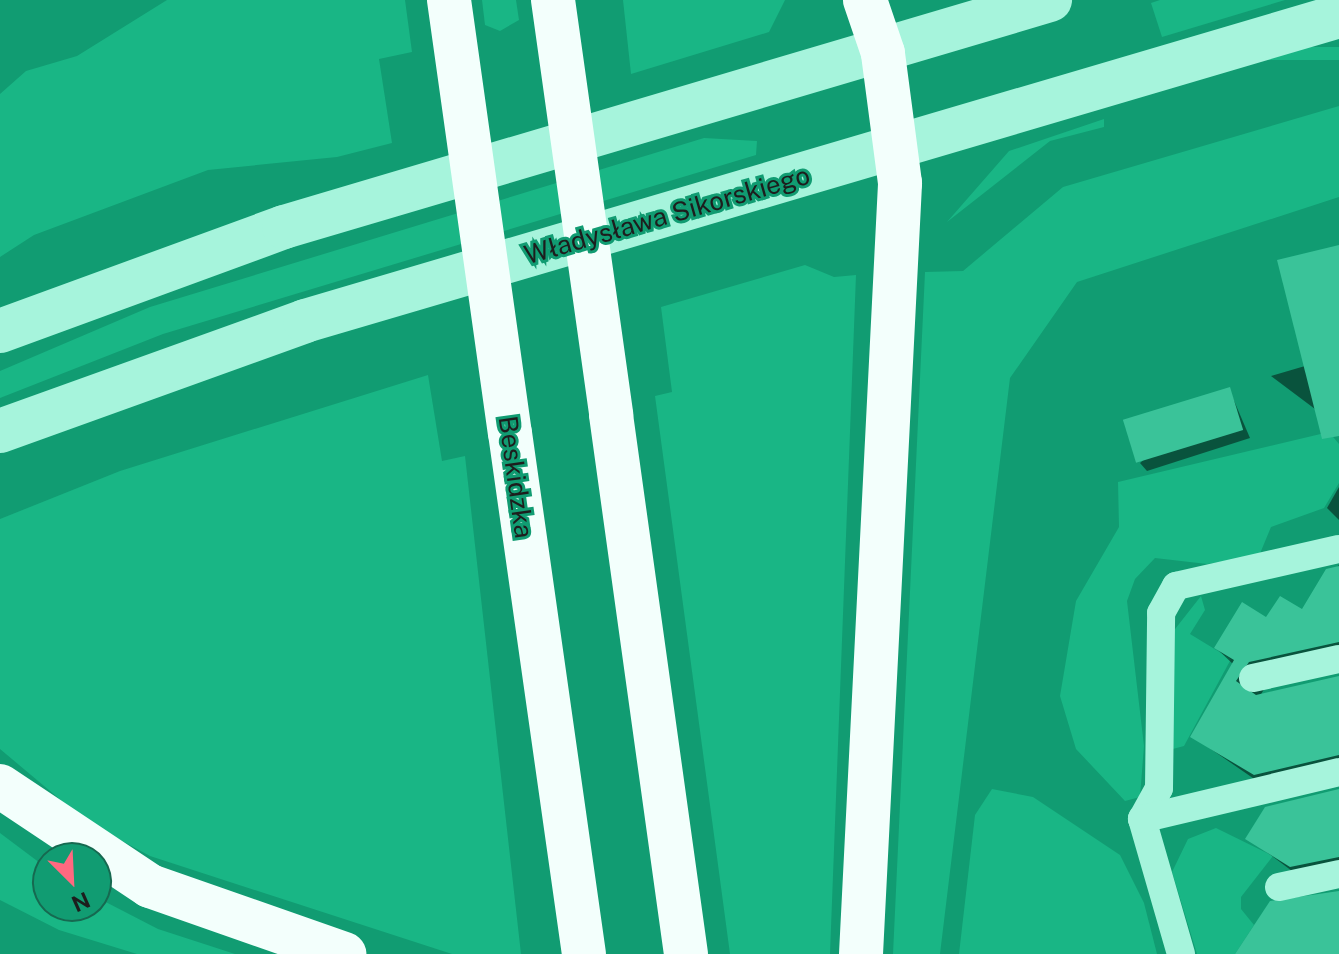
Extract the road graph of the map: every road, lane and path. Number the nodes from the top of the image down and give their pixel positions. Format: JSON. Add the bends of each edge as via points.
{"nodes":[{"id":1,"x":449,"y":0,"type":"edge"},
{"id":2,"x":553,"y":0,"type":"edge"},
{"id":3,"x":865,"y":0,"type":"edge"},
{"id":4,"x":1050,"y":0,"type":"edge"},
{"id":5,"x":1339,"y":16,"type":"edge"},
{"id":6,"x":883,"y":53,"type":"junction"},
{"id":7,"x":900,"y":147,"type":"junction"},
{"id":8,"x":0,"y":331,"type":"edge"},
{"id":9,"x":0,"y":431,"type":"edge"},
{"id":10,"x":1339,"y":549,"type":"edge"},
{"id":11,"x":1339,"y":659,"type":"edge"},
{"id":12,"x":1253,"y":678,"type":"dead end"},
{"id":13,"x":1339,"y":772,"type":"edge"},
{"id":14,"x":0,"y":786,"type":"edge"},
{"id":15,"x":1142,"y":819,"type":"junction"},
{"id":16,"x":1339,"y":874,"type":"edge"},
{"id":17,"x":1279,"y":887,"type":"dead end"},
{"id":18,"x":344,"y":954,"type":"edge"},
{"id":19,"x":584,"y":954,"type":"edge"},
{"id":20,"x":686,"y":954,"type":"edge"},
{"id":21,"x":861,"y":954,"type":"edge"},
{"id":22,"x":1181,"y":954,"type":"edge"}],
"edges":[{"from":1,"to":19,"type":"main road","name":"Beskidzka","bridge":true},
{"from":2,"to":20,"type":"main road","bridge":true},
{"from":3,"to":6,"type":"main road"},
{"from":4,"to":6,"type":"street"},
{"from":5,"to":7,"type":"street","name":"Władysława Sikorskiego"},
{"from":6,"to":7,"type":"main road"},
{"from":6,"to":8,"type":"street","via":[[284,227]]},
{"from":7,"to":9,"type":"street","name":"Władysława Sikorskiego","via":[[305,321]]},
{"from":7,"to":21,"type":"main road"},
{"from":10,"to":15,"type":"lane","via":[[1176,586],[1161,613],[1159,788]]},
{"from":11,"to":12,"type":"lane"},
{"from":13,"to":15,"type":"lane"},
{"from":14,"to":18,"type":"main road","via":[[150,886]]},
{"from":15,"to":22,"type":"lane"},
{"from":16,"to":17,"type":"lane"}]}
